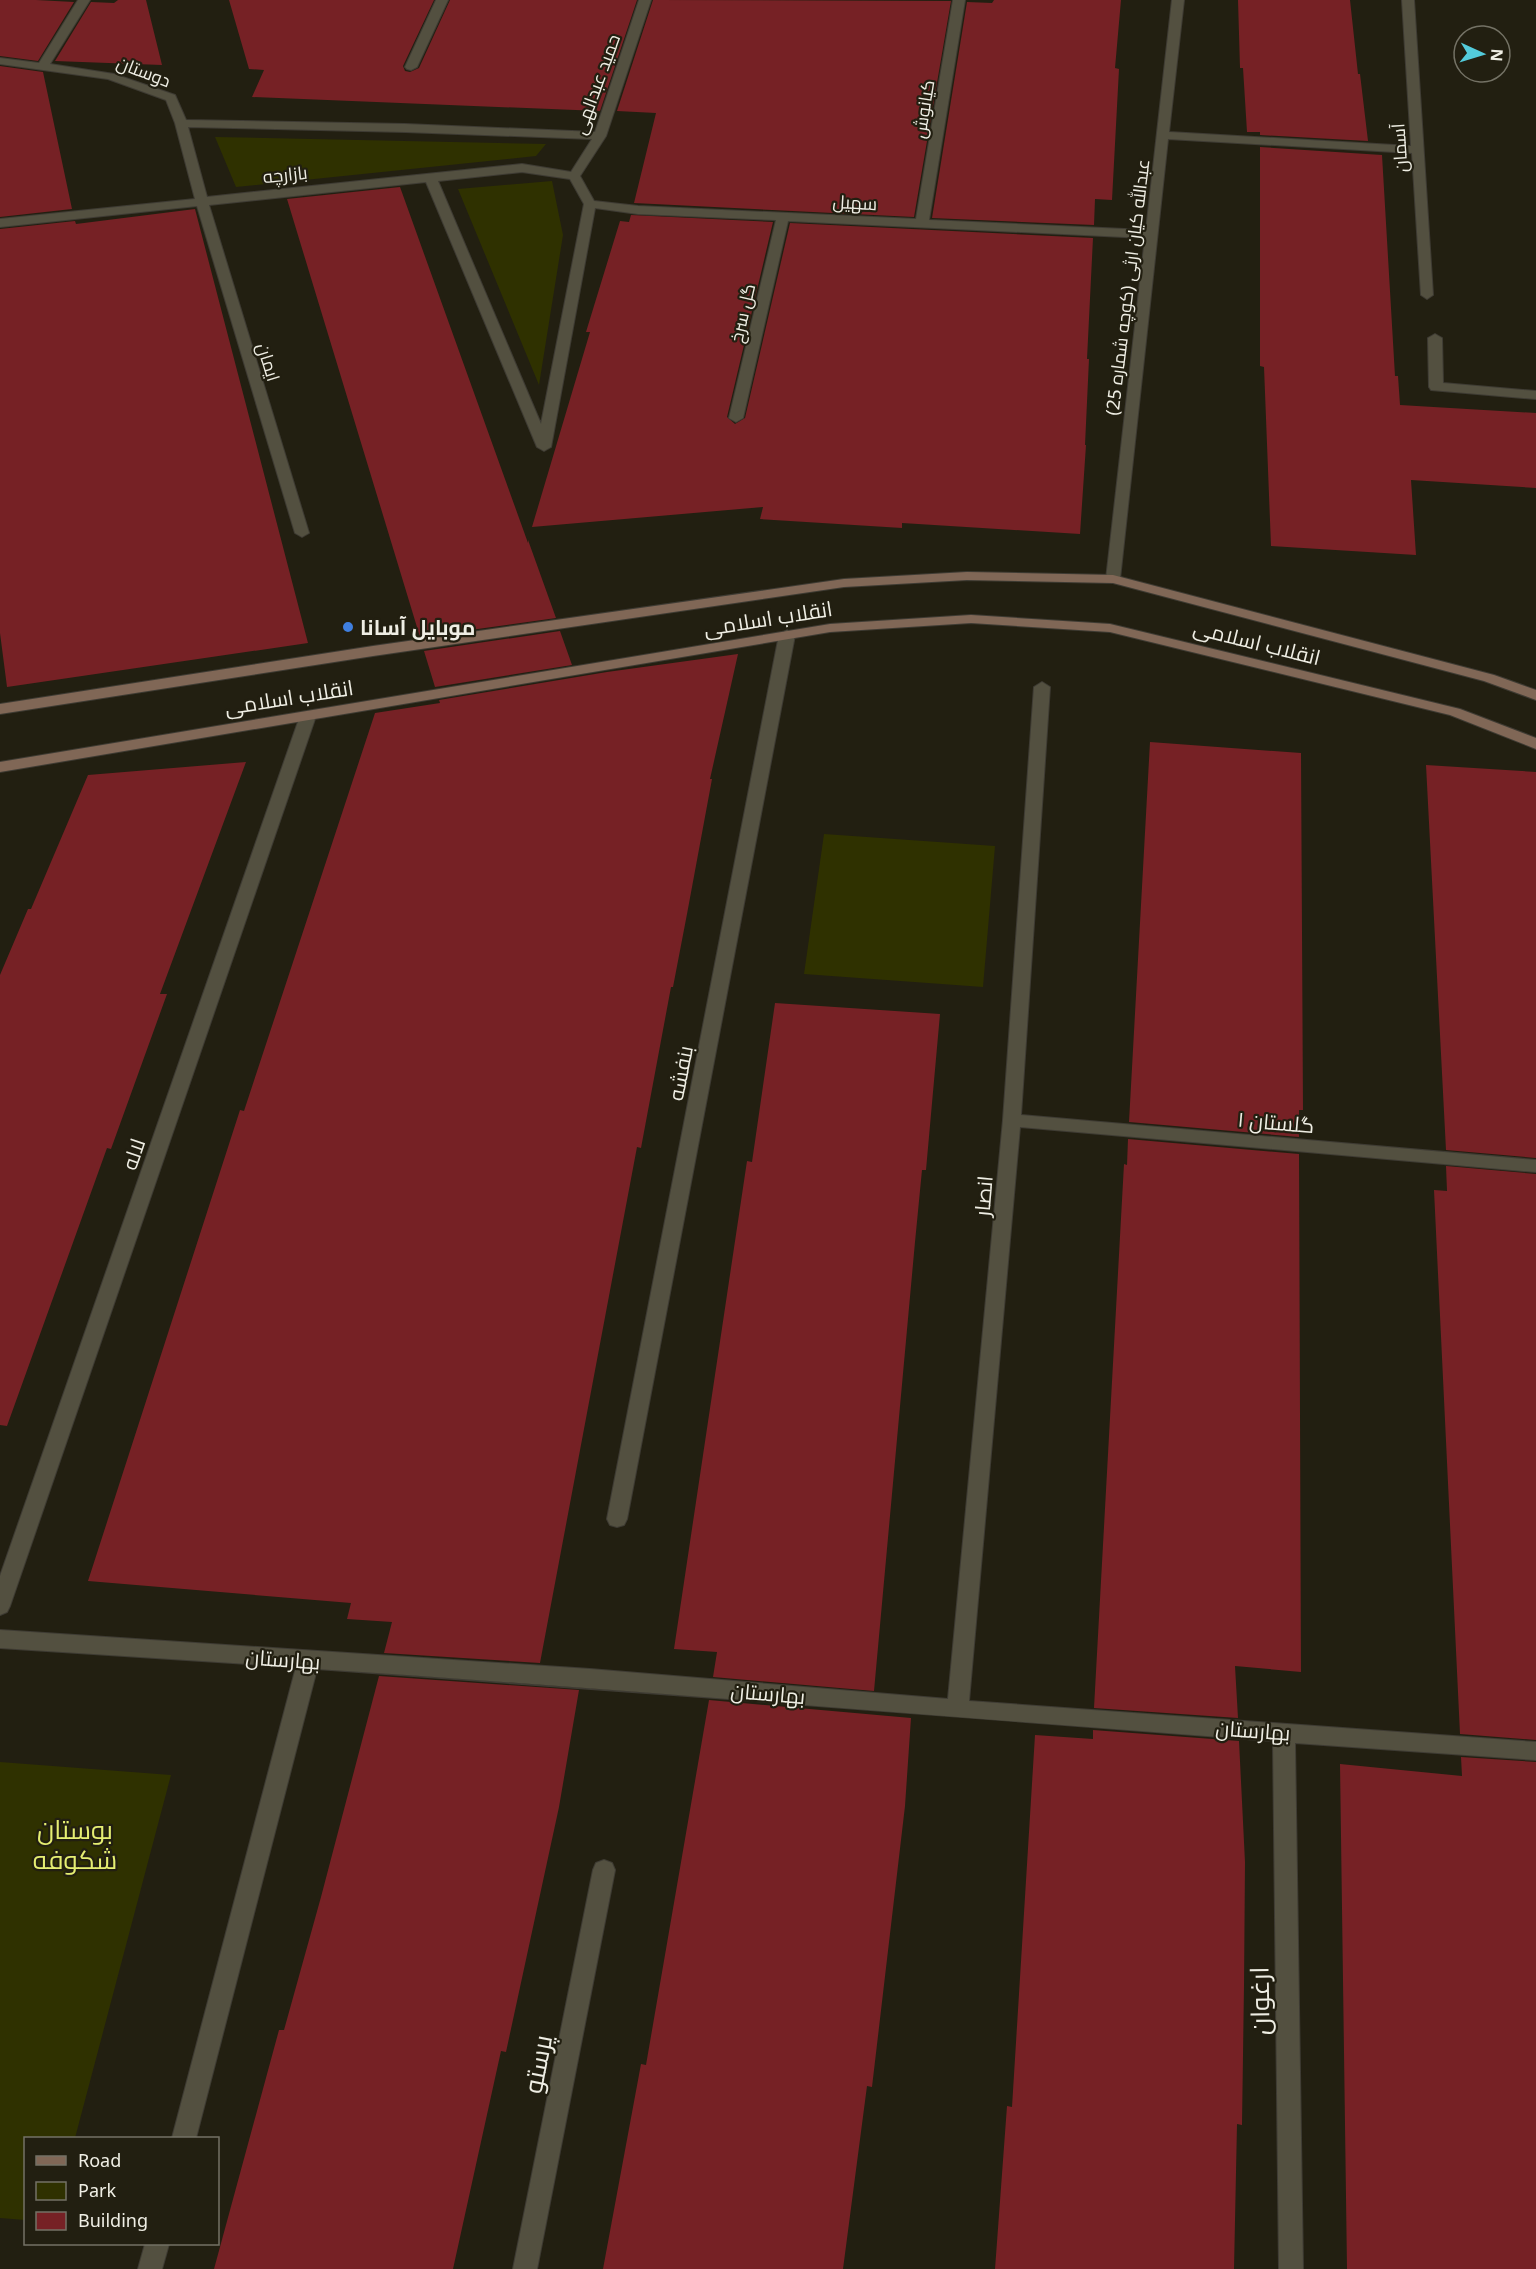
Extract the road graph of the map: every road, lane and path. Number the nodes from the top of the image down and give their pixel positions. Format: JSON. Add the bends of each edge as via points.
{"nodes":[{"id":1,"x":84,"y":0,"type":"edge"},
{"id":2,"x":442,"y":0,"type":"edge"},
{"id":3,"x":645,"y":0,"type":"edge"},
{"id":4,"x":959,"y":0,"type":"edge"},
{"id":5,"x":1178,"y":0,"type":"edge"},
{"id":6,"x":1408,"y":0,"type":"edge"},
{"id":7,"x":0,"y":61,"type":"edge"},
{"id":8,"x":42,"y":66,"type":"junction"},
{"id":9,"x":411,"y":67,"type":"dead end"},
{"id":10,"x":181,"y":123,"type":"junction"},
{"id":11,"x":1163,"y":135,"type":"junction"},
{"id":12,"x":600,"y":136,"type":"junction"},
{"id":13,"x":1418,"y":150,"type":"junction"},
{"id":14,"x":430,"y":176,"type":"junction"},
{"id":15,"x":574,"y":176,"type":"junction"},
{"id":16,"x":202,"y":201,"type":"junction"},
{"id":17,"x":590,"y":204,"type":"junction"},
{"id":18,"x":783,"y":217,"type":"junction"},
{"id":19,"x":0,"y":224,"type":"edge"},
{"id":20,"x":922,"y":224,"type":"junction"},
{"id":21,"x":1151,"y":234,"type":"junction"},
{"id":22,"x":1427,"y":295,"type":"dead end"},
{"id":23,"x":1435,"y":338,"type":"dead end"},
{"id":24,"x":1536,"y":395,"type":"edge"},
{"id":25,"x":736,"y":418,"type":"dead end"},
{"id":26,"x":302,"y":533,"type":"dead end"},
{"id":27,"x":1113,"y":579,"type":"junction"},
{"id":28,"x":787,"y":635,"type":"junction"},
{"id":29,"x":1042,"y":687,"type":"dead end"},
{"id":30,"x":1536,"y":695,"type":"edge"},
{"id":31,"x":0,"y":709,"type":"edge"},
{"id":32,"x":308,"y":716,"type":"junction"},
{"id":33,"x":1536,"y":744,"type":"edge"},
{"id":34,"x":1,"y":768,"type":"edge"},
{"id":35,"x":1012,"y":1120,"type":"junction"},
{"id":36,"x":1536,"y":1167,"type":"edge"},
{"id":37,"x":617,"y":1519,"type":"dead end"},
{"id":38,"x":0,"y":1606,"type":"edge"},
{"id":39,"x":0,"y":1638,"type":"edge"},
{"id":40,"x":308,"y":1661,"type":"junction"},
{"id":41,"x":958,"y":1709,"type":"junction"},
{"id":42,"x":1284,"y":1732,"type":"junction"},
{"id":43,"x":1536,"y":1750,"type":"edge"},
{"id":44,"x":604,"y":1870,"type":"dead end"},
{"id":45,"x":185,"y":2137,"type":"edge"},
{"id":46,"x":157,"y":2245,"type":"edge"},
{"id":47,"x":150,"y":2269,"type":"edge"},
{"id":48,"x":525,"y":2269,"type":"edge"},
{"id":49,"x":1291,"y":2269,"type":"edge"}],
"edges":[{"from":1,"to":8,"type":"street"},
{"from":2,"to":9,"type":"street"},
{"from":3,"to":12,"type":"street","name":"حمید عبدالهی"},
{"from":4,"to":20,"type":"street","name":"کیانوش"},
{"from":5,"to":11,"type":"street","name":"عبدالله کیان ارثی (کوچه شماره 25)"},
{"from":6,"to":13,"type":"street","name":"آسمان"},
{"from":7,"to":8,"type":"street","name":"دوستان"},
{"from":8,"to":10,"type":"street","name":"دوستان","via":[[110,76],[171,98]]},
{"from":10,"to":12,"type":"street"},
{"from":10,"to":16,"type":"street","name":"دوستان"},
{"from":11,"to":13,"type":"street"},
{"from":11,"to":21,"type":"street","name":"عبدالله کیان ارثی (کوچه شماره 25)"},
{"from":12,"to":15,"type":"street","name":"حمید عبدالهی"},
{"from":13,"to":22,"type":"street","name":"آسمان"},
{"from":14,"to":15,"type":"street","name":"بازارچه","via":[[522,168]]},
{"from":14,"to":16,"type":"street","name":"بازارچه"},
{"from":14,"to":17,"type":"street","via":[[544,447]]},
{"from":15,"to":17,"type":"street"},
{"from":16,"to":19,"type":"street","name":"بازارچه"},
{"from":16,"to":26,"type":"street","name":"ایمان"},
{"from":17,"to":18,"type":"street","name":"سهیل"},
{"from":18,"to":20,"type":"street","name":"سهیل"},
{"from":18,"to":25,"type":"street","name":"گل سرخ"},
{"from":20,"to":21,"type":"street","name":"سهیل"},
{"from":21,"to":27,"type":"street","name":"عبدالله کیان ارثی (کوچه شماره 25)"},
{"from":23,"to":24,"type":"street","via":[[1436,387]]},
{"from":27,"to":30,"type":"main road","name":"انقلاب اسلامی","via":[[1489,678]]},
{"from":27,"to":31,"type":"main road","name":"انقلاب اسلامی","via":[[968,576],[844,583]]},
{"from":28,"to":32,"type":"main road","name":"انقلاب اسلامی"},
{"from":28,"to":33,"type":"main road","name":"انقلاب اسلامی","via":[[830,628],[971,619],[1110,628],[1455,712]]},
{"from":28,"to":37,"type":"street","name":"بنفشه"},
{"from":29,"to":35,"type":"street","name":"انصار"},
{"from":32,"to":34,"type":"main road","name":"انقلاب اسلامی"},
{"from":32,"to":38,"type":"street","name":"لاله"},
{"from":35,"to":36,"type":"street","name":"گلستان ۱"},
{"from":35,"to":41,"type":"street","name":"انصار"},
{"from":39,"to":40,"type":"street","name":"بهارستان"},
{"from":40,"to":41,"type":"street","name":"بهارستان","via":[[590,1678]]},
{"from":40,"to":45,"type":"street"},
{"from":41,"to":42,"type":"street","name":"بهارستان"},
{"from":42,"to":43,"type":"street","name":"بهارستان"},
{"from":42,"to":49,"type":"street","name":"ارغوان"},
{"from":44,"to":48,"type":"street","name":"پرستو"},
{"from":46,"to":47,"type":"street"}]}
